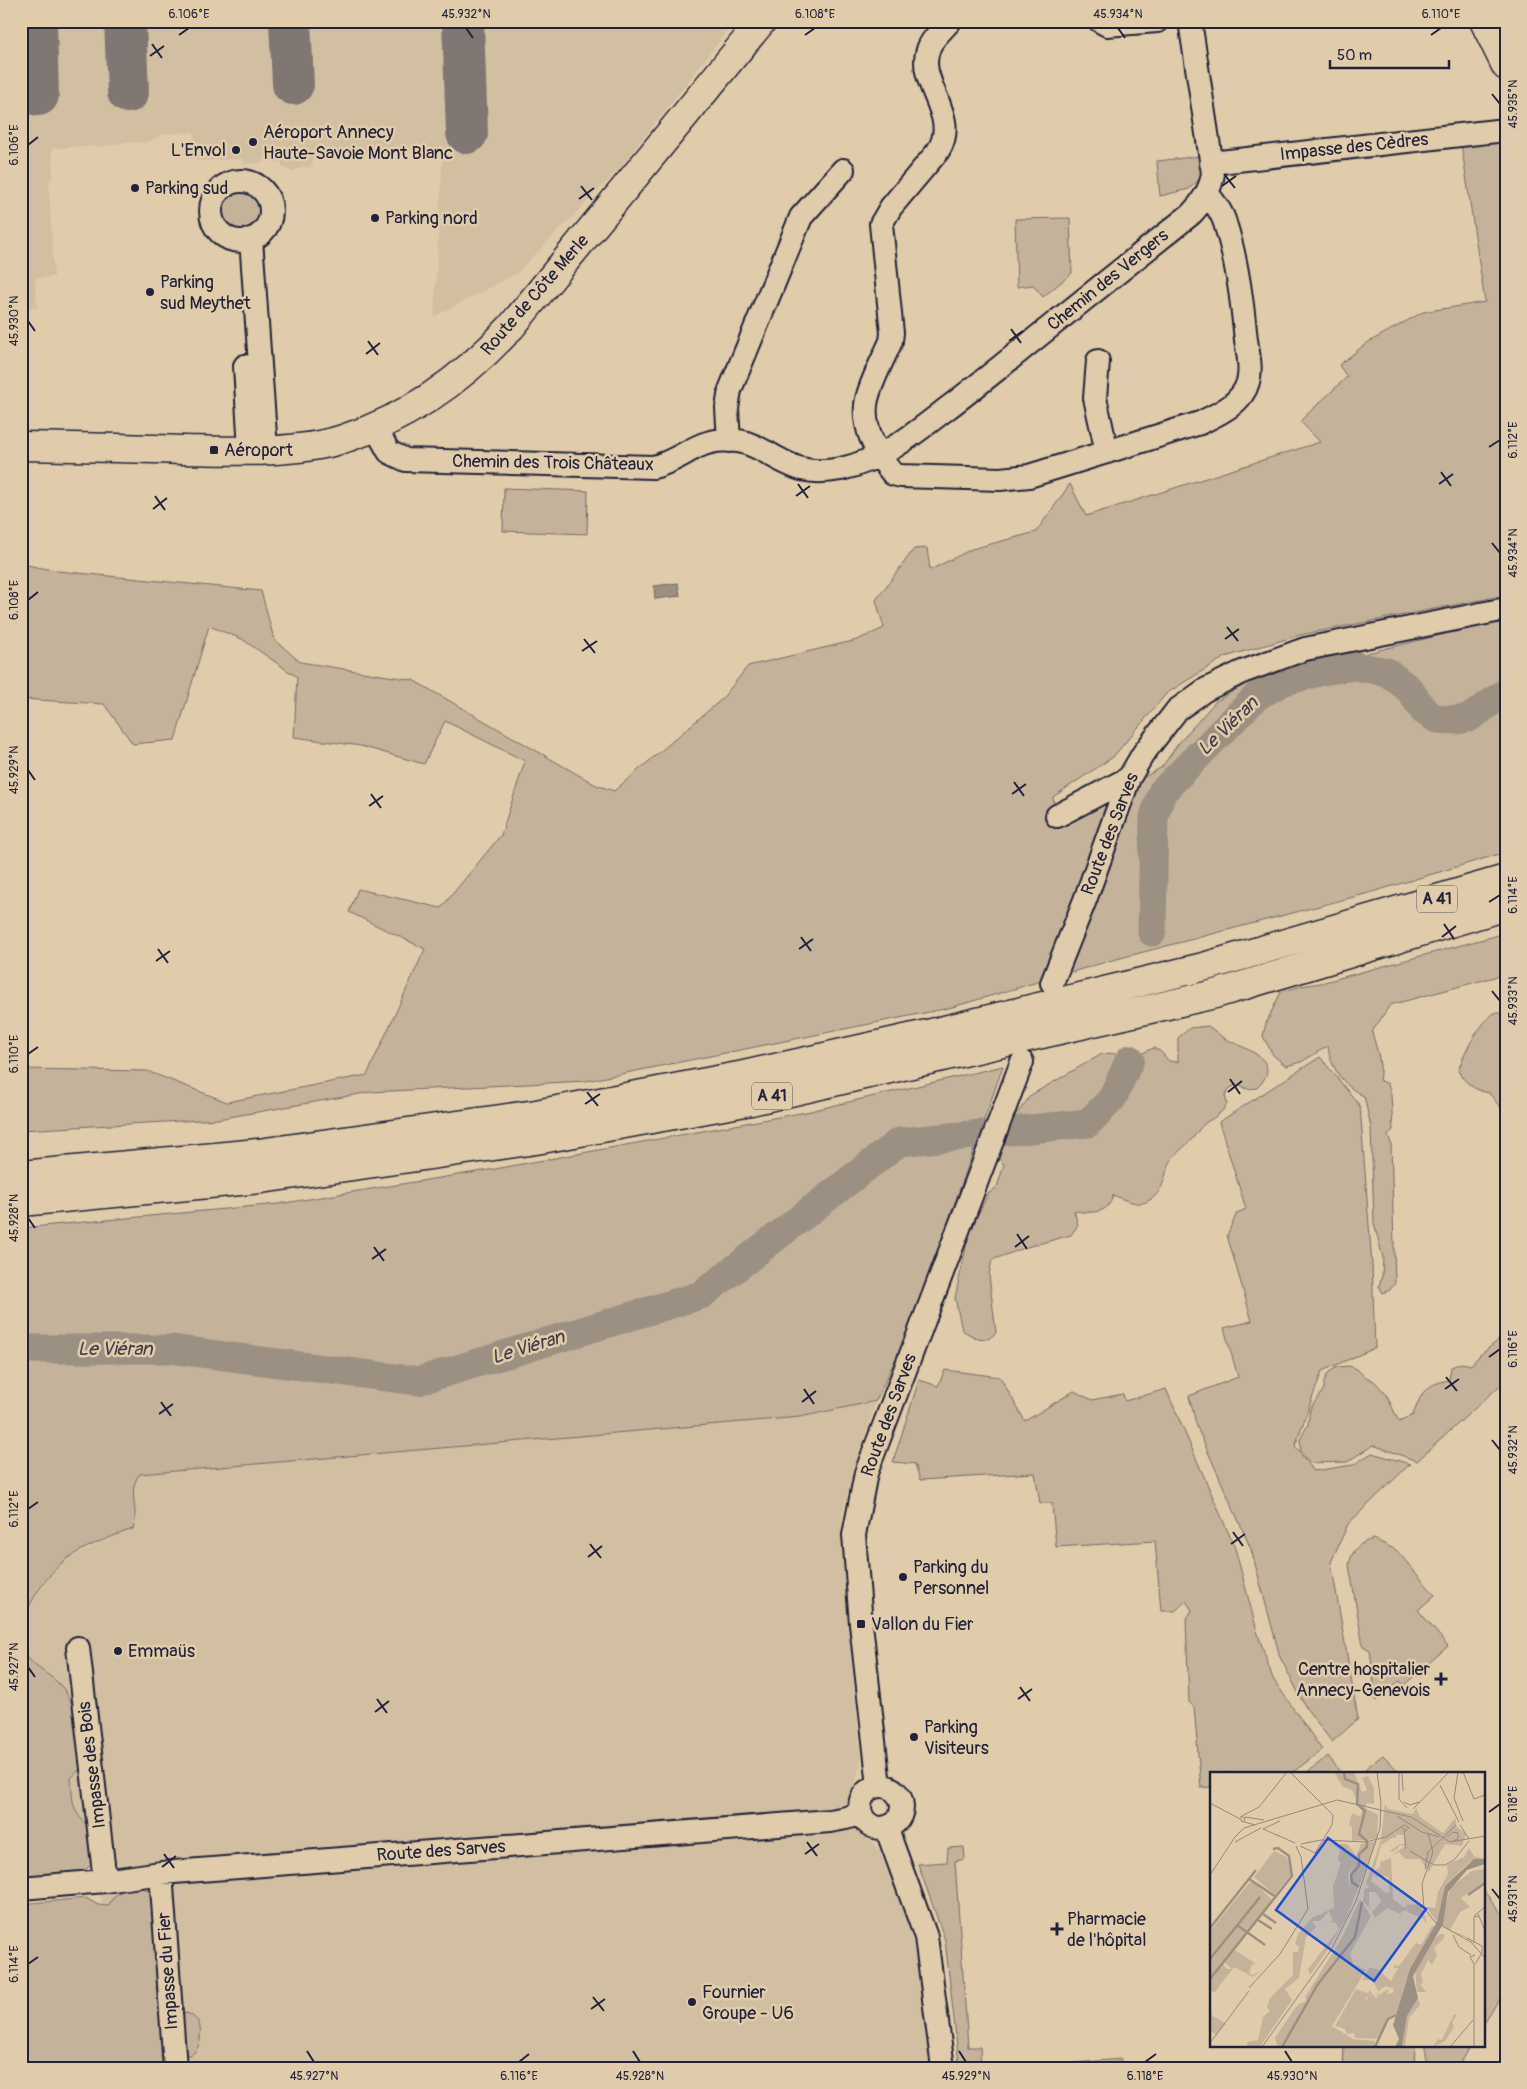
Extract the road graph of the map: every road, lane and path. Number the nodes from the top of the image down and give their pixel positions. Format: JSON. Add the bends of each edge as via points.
{"nodes":[{"id":1,"x":762,"y":21,"type":"edge"},
{"id":2,"x":950,"y":21,"type":"edge"},
{"id":3,"x":1100,"y":21,"type":"edge"},
{"id":4,"x":1157,"y":21,"type":"edge"},
{"id":5,"x":1190,"y":21,"type":"edge"},
{"id":6,"x":1484,"y":21,"type":"edge"},
{"id":7,"x":1506,"y":66,"type":"edge"},
{"id":8,"x":1496,"y":131,"type":"dead end"},
{"id":9,"x":1211,"y":163,"type":"junction"},
{"id":10,"x":843,"y":170,"type":"dead end"},
{"id":11,"x":1207,"y":193,"type":"junction"},
{"id":12,"x":244,"y":240,"type":"dead end"},
{"id":13,"x":1098,"y":361,"type":"dead end"},
{"id":14,"x":375,"y":427,"type":"junction"},
{"id":15,"x":729,"y":441,"type":"junction"},
{"id":16,"x":21,"y":446,"type":"edge"},
{"id":17,"x":258,"y":450,"type":"junction"},
{"id":18,"x":1107,"y":452,"type":"junction"},
{"id":19,"x":880,"y":456,"type":"junction"},
{"id":20,"x":1506,"y":610,"type":"edge"},
{"id":21,"x":1129,"y":778,"type":"junction"},
{"id":22,"x":1057,"y":816,"type":"dead end"},
{"id":23,"x":1506,"y":879,"type":"edge"},
{"id":24,"x":1506,"y":906,"type":"edge"},
{"id":25,"x":1052,"y":983,"type":"dead end"},
{"id":26,"x":1022,"y":1062,"type":"dead end"},
{"id":27,"x":21,"y":1176,"type":"edge"},
{"id":28,"x":21,"y":1202,"type":"edge"},
{"id":29,"x":78,"y":1648,"type":"dead end"},
{"id":30,"x":879,"y":1786,"type":"junction"},
{"id":31,"x":861,"y":1814,"type":"junction"},
{"id":32,"x":886,"y":1827,"type":"junction"},
{"id":33,"x":161,"y":1874,"type":"junction"},
{"id":34,"x":106,"y":1881,"type":"junction"},
{"id":35,"x":21,"y":1888,"type":"edge"},
{"id":36,"x":175,"y":2068,"type":"edge"},
{"id":37,"x":943,"y":2068,"type":"edge"}],
"edges":[{"from":1,"to":14,"type":"main road","name":"Route de Côte Merle","via":[[489,351],[430,398]]},
{"from":2,"to":19,"type":"street","via":[[929,46],[926,66],[943,113],[944,135],[940,147],[881,224],[892,333],[869,392],[866,409],[868,427]]},
{"from":3,"to":4,"type":"street","via":[[1107,25]]},
{"from":5,"to":9,"type":"street"},
{"from":6,"to":7,"type":"main road"},
{"from":8,"to":9,"type":"street","name":"Impasse des Cèdres"},
{"from":9,"to":11,"type":"street","via":[[1212,180]]},
{"from":10,"to":15,"type":"street","via":[[801,217],[730,390],[727,408]]},
{"from":11,"to":18,"type":"street","via":[[1225,221],[1238,281],[1248,382],[1241,396],[1211,417]]},
{"from":11,"to":19,"type":"street","name":"Chemin des Vergers","via":[[1191,214],[980,384]]},
{"from":12,"to":17,"type":"street"},
{"from":13,"to":18,"type":"street","via":[[1095,398]]},
{"from":14,"to":15,"type":"street","name":"Chemin des Trois Châteaux","via":[[385,447],[394,456],[406,460],[653,467],[701,444]]},
{"from":14,"to":17,"type":"main road","name":"Route de Côte Merle","via":[[341,440]]},
{"from":15,"to":19,"type":"street","name":"Chemin des Trois Châteaux","via":[[754,446],[794,468],[811,472],[842,468]]},
{"from":16,"to":17,"type":"main road","name":"Route de Côte Merle"},
{"from":18,"to":19,"type":"street","via":[[1016,478],[896,476]]},
{"from":20,"to":21,"type":"street","name":"Route des Sarves","via":[[1305,650],[1242,672],[1205,690],[1177,710]]},
{"from":21,"to":22,"type":"street"},
{"from":21,"to":25,"type":"street","name":"Route des Sarves"},
{"from":23,"to":27,"type":"main road","number":"A 41","via":[[1207,966],[744,1076],[536,1114],[277,1151]]},
{"from":24,"to":28,"type":"main road","number":"A 41","via":[[1215,994],[751,1100],[536,1140],[261,1179]]},
{"from":26,"to":30,"type":"street","name":"Route des Sarves","via":[[866,1473],[854,1535]]},
{"from":29,"to":34,"type":"street","name":"Impasse des Bois"},
{"from":30,"to":31,"type":"street","via":[[870,1788],[863,1795]]},
{"from":30,"to":32,"type":"street","via":[[887,1786],[896,1792],[902,1804],[898,1818]]},
{"from":31,"to":32,"type":"street","via":[[869,1824]]},
{"from":31,"to":33,"type":"street","name":"Route des Sarves","via":[[830,1821]]},
{"from":32,"to":37,"type":"street","via":[[926,1937]]},
{"from":33,"to":34,"type":"street","name":"Route des Sarves"},
{"from":33,"to":36,"type":"street","name":"Impasse du Fier"},
{"from":34,"to":35,"type":"street","name":"Route des Sarves"}]}
